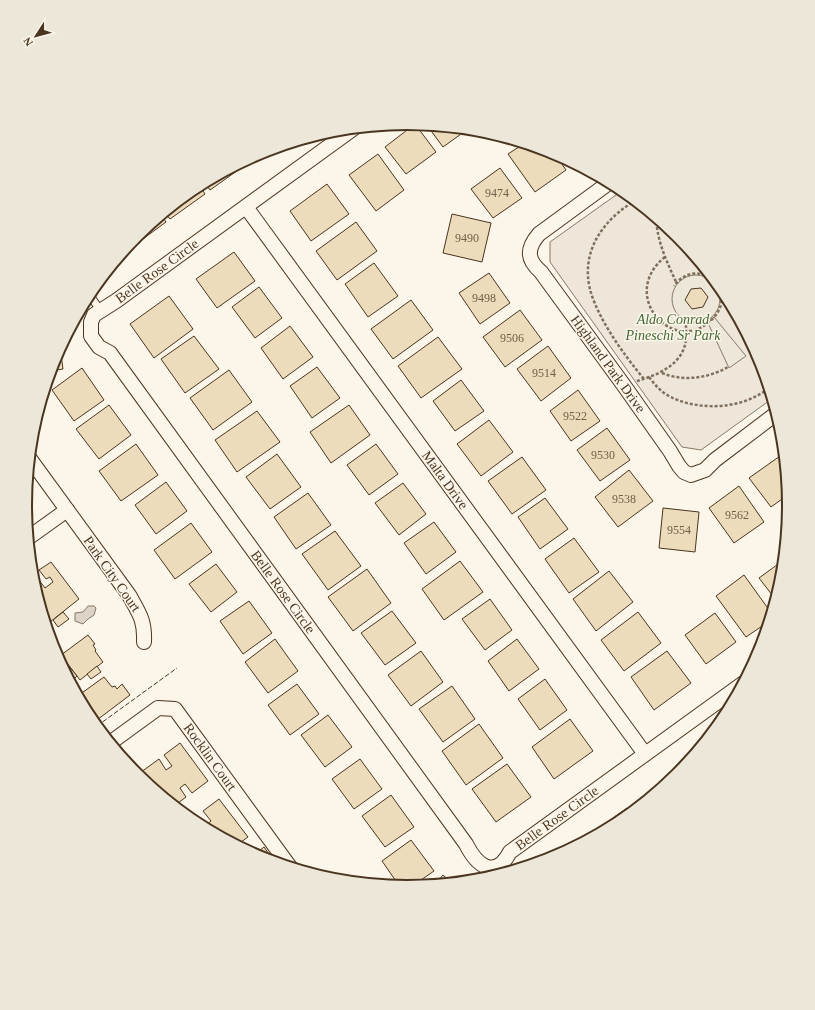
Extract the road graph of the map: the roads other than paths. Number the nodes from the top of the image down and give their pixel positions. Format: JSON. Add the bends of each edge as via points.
{"nodes":[{"id":1,"x":344,"y":135,"type":"edge"},
{"id":2,"x":605,"y":186,"type":"edge"},
{"id":3,"x":246,"y":206,"type":"junction"},
{"id":4,"x":93,"y":300,"type":"edge"},
{"id":5,"x":100,"y":310,"type":"junction"},
{"id":6,"x":772,"y":417,"type":"edge"},
{"id":7,"x":34,"y":465,"type":"edge"},
{"id":8,"x":66,"y":510,"type":"junction"},
{"id":9,"x":33,"y":534,"type":"edge"},
{"id":10,"x":144,"y":642,"type":"dead end"},
{"id":11,"x":735,"y":689,"type":"edge"},
{"id":12,"x":115,"y":740,"type":"edge"},
{"id":13,"x":645,"y":754,"type":"junction"},
{"id":14,"x":285,"y":860,"type":"edge"}],
"edges":[{"from":1,"to":3,"type":"street","name":"Belle Rose Circle"},
{"from":2,"to":6,"type":"street","name":"Highland Park Drive","via":[[538,234],[529,250],[530,258],[625,387],[679,466],[684,472],[692,475],[705,470]]},
{"from":3,"to":5,"type":"street","name":"Belle Rose Circle"},
{"from":3,"to":13,"type":"street","name":"Malta Drive"},
{"from":4,"to":5,"type":"lane"},
{"from":5,"to":13,"type":"street","name":"Belle Rose Circle","via":[[91,322],[91,336],[99,348],[110,353],[480,864],[495,868],[502,864],[510,852]]},
{"from":7,"to":8,"type":"street","name":"Park City Court"},
{"from":8,"to":9,"type":"street"},
{"from":8,"to":10,"type":"street","name":"Park City Court","via":[[141,615],[145,629]]},
{"from":11,"to":13,"type":"street","name":"Belle Rose Circle"},
{"from":12,"to":14,"type":"street","name":"Rocklin Court","via":[[158,708],[175,709]]}]}
